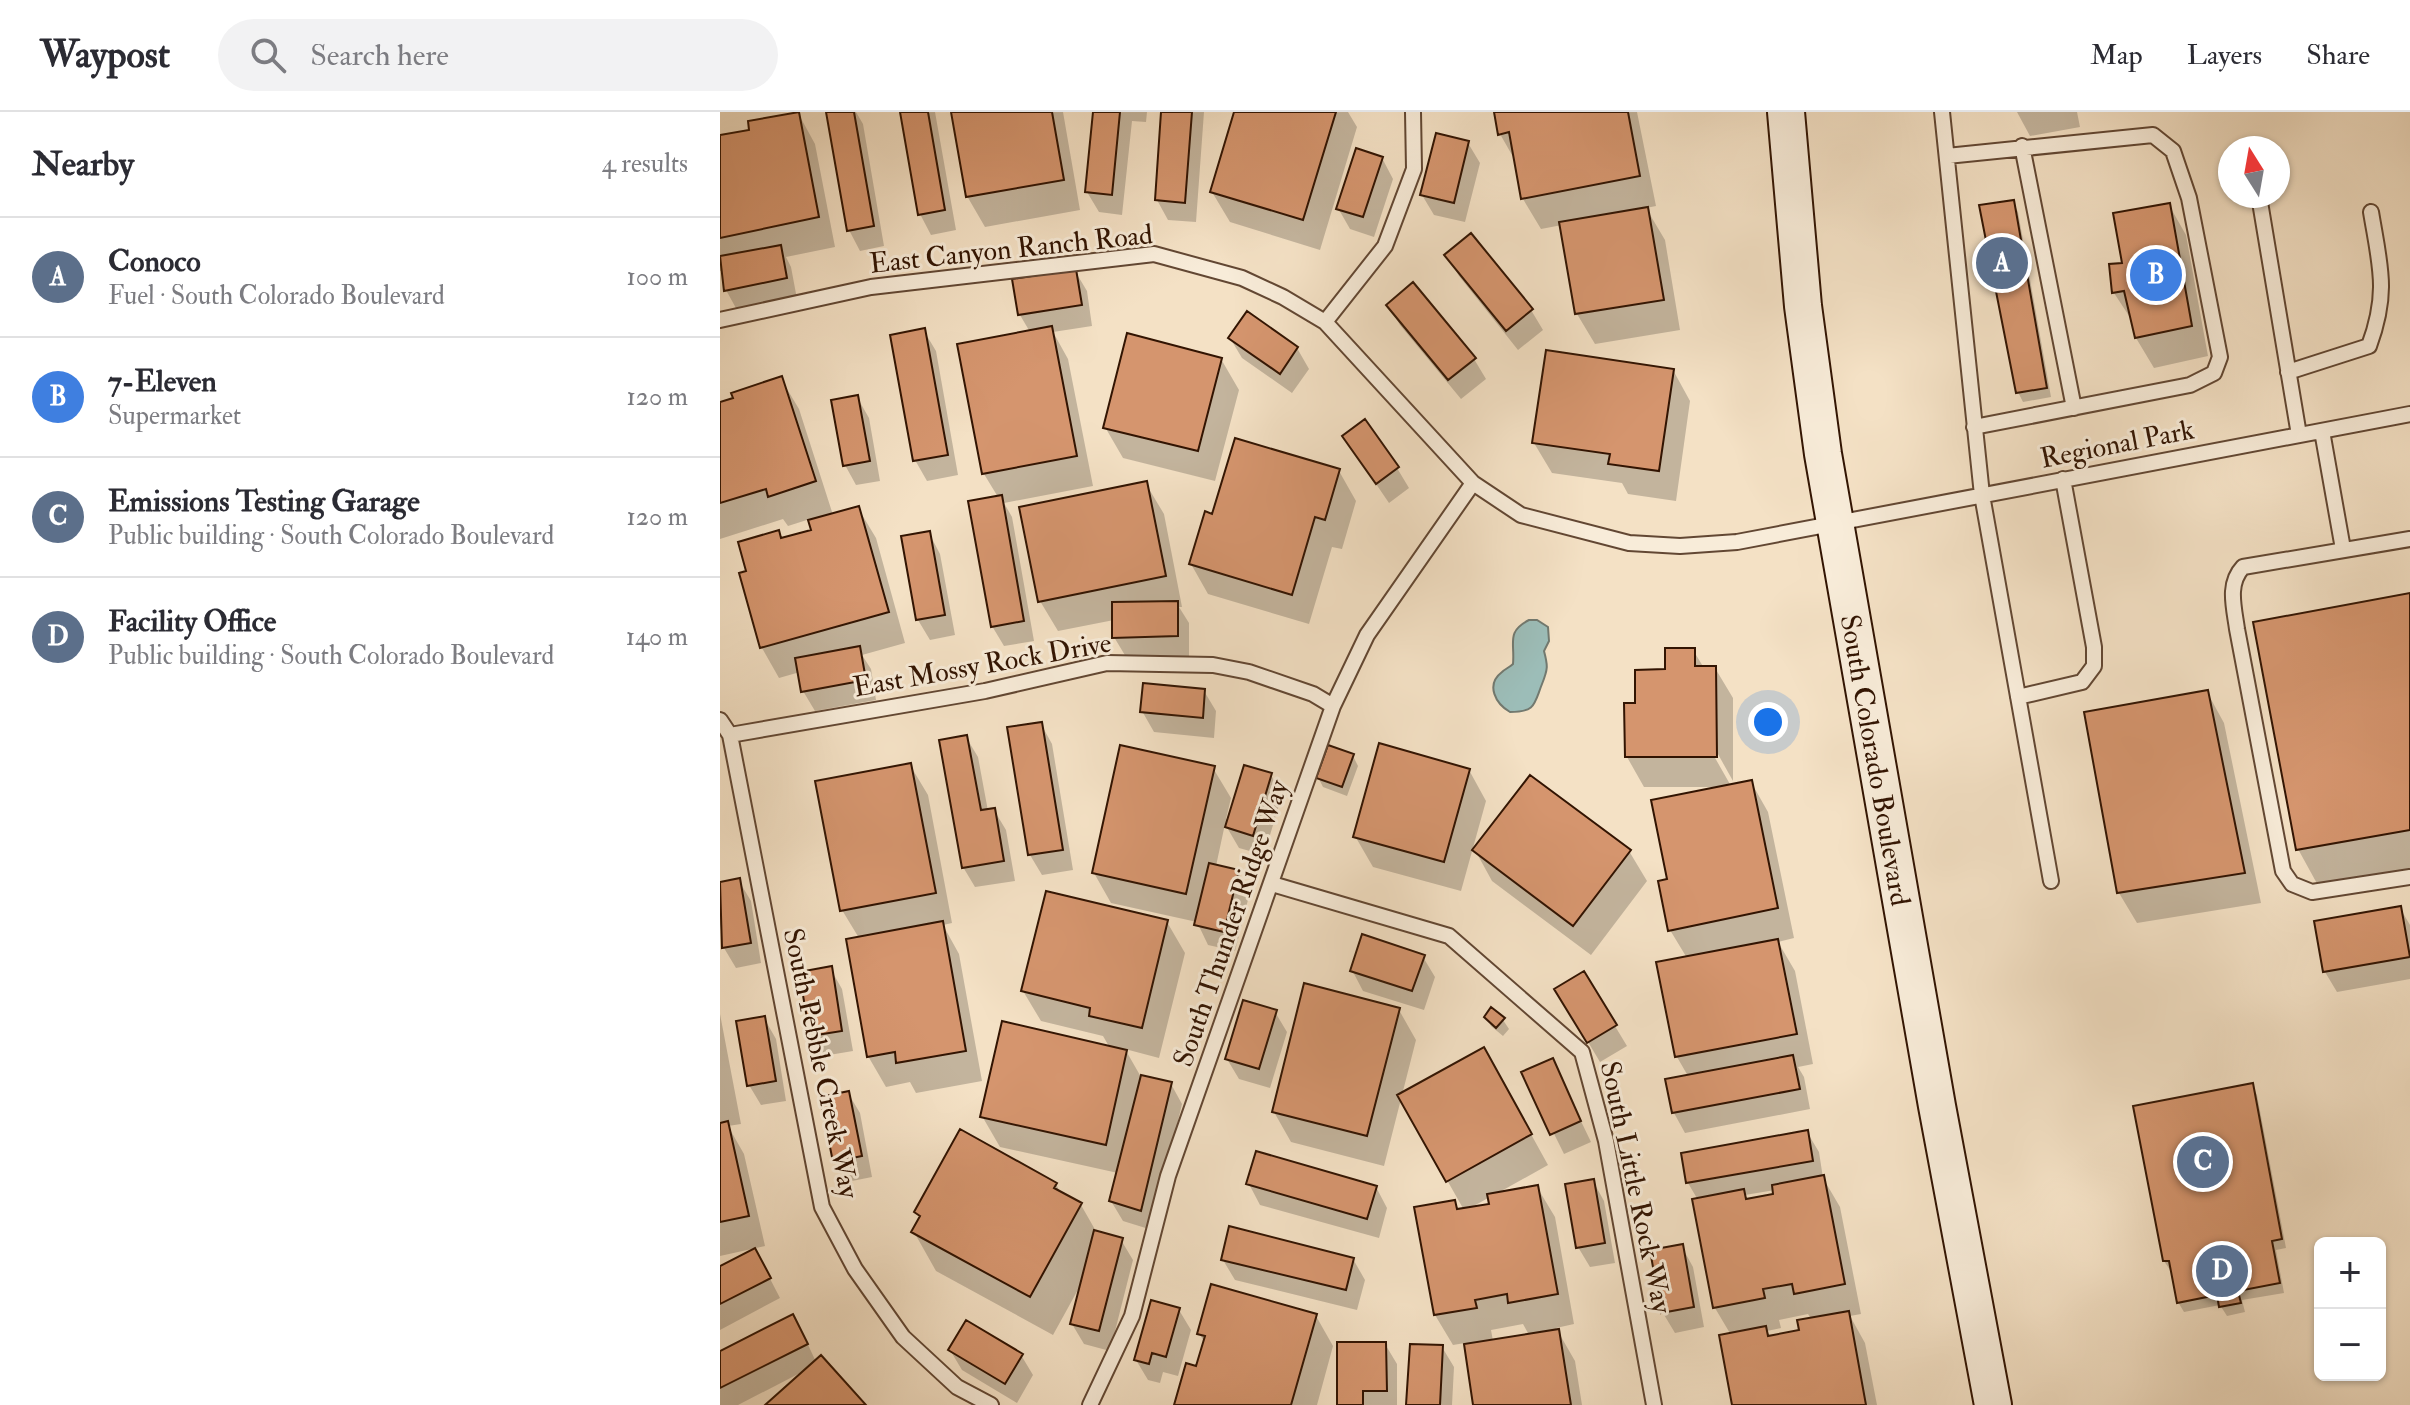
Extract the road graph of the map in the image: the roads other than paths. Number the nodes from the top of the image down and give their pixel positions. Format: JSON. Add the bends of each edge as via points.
{"nodes":[{"id":1,"x":1413,"y":112,"type":"edge"},
{"id":2,"x":1786,"y":112,"type":"edge"},
{"id":3,"x":1942,"y":112,"type":"edge"},
{"id":4,"x":2022,"y":146,"type":"junction"},
{"id":5,"x":1947,"y":156,"type":"junction"},
{"id":6,"x":2261,"y":208,"type":"edge"},
{"id":7,"x":2371,"y":212,"type":"dead end"},
{"id":8,"x":720,"y":320,"type":"edge"},
{"id":9,"x":1325,"y":322,"type":"junction"},
{"id":10,"x":2288,"y":372,"type":"junction"},
{"id":11,"x":2074,"y":408,"type":"junction"},
{"id":12,"x":2410,"y":414,"type":"edge"},
{"id":13,"x":1974,"y":427,"type":"junction"},
{"id":14,"x":2322,"y":431,"type":"junction"},
{"id":15,"x":2299,"y":435,"type":"junction"},
{"id":16,"x":2063,"y":479,"type":"junction"},
{"id":17,"x":1473,"y":483,"type":"junction"},
{"id":18,"x":1982,"y":495,"type":"junction"},
{"id":19,"x":1835,"y":524,"type":"junction"},
{"id":20,"x":2410,"y":539,"type":"edge"},
{"id":21,"x":2343,"y":549,"type":"junction"},
{"id":22,"x":2018,"y":697,"type":"junction"},
{"id":23,"x":1333,"y":706,"type":"junction"},
{"id":24,"x":720,"y":720,"type":"edge"},
{"id":25,"x":730,"y":735,"type":"junction"},
{"id":26,"x":2410,"y":877,"type":"edge"},
{"id":27,"x":2051,"y":881,"type":"dead end"},
{"id":28,"x":1272,"y":884,"type":"junction"},
{"id":29,"x":991,"y":1405,"type":"edge"},
{"id":30,"x":1090,"y":1405,"type":"edge"},
{"id":31,"x":1654,"y":1405,"type":"edge"},
{"id":32,"x":1993,"y":1405,"type":"edge"}],
"edges":[{"from":1,"to":9,"type":"lane","via":[[1414,169],[1385,246]]},
{"from":2,"to":19,"type":"main road","name":"South Colorado Boulevard","via":[[1809,364]]},
{"from":3,"to":5,"type":"lane"},
{"from":4,"to":5,"type":"lane"},
{"from":4,"to":11,"type":"lane"},
{"from":4,"to":11,"type":"lane","via":[[2153,135],[2173,151],[2189,198],[2220,357],[2214,373],[2190,385]]},
{"from":5,"to":13,"type":"lane"},
{"from":6,"to":10,"type":"lane"},
{"from":7,"to":10,"type":"lane","via":[[2383,282],[2369,346]]},
{"from":8,"to":9,"type":"lane","name":"East Canyon Ranch Road","via":[[871,287],[1154,254],[1242,278]]},
{"from":9,"to":17,"type":"lane","name":"East Canyon Ranch Road"},
{"from":10,"to":15,"type":"lane"},
{"from":11,"to":13,"type":"lane"},
{"from":12,"to":14,"type":"lane","name":"Regional Park"},
{"from":13,"to":18,"type":"lane"},
{"from":14,"to":15,"type":"lane","name":"Regional Park"},
{"from":14,"to":21,"type":"lane"},
{"from":15,"to":16,"type":"lane","name":"Regional Park"},
{"from":16,"to":18,"type":"lane","name":"Regional Park"},
{"from":16,"to":22,"type":"lane","via":[[2094,666],[2082,682]]},
{"from":17,"to":19,"type":"lane","name":"East Canyon Ranch Road","via":[[1521,515],[1629,543],[1737,542]]},
{"from":17,"to":23,"type":"lane","name":"South Thunder Ridge Way","via":[[1367,635]]},
{"from":18,"to":19,"type":"lane","name":"Regional Park"},
{"from":18,"to":22,"type":"lane"},
{"from":19,"to":32,"type":"main road","name":"South Colorado Boulevard"},
{"from":20,"to":21,"type":"lane"},
{"from":21,"to":26,"type":"lane","via":[[2243,567],[2234,576],[2237,629],[2283,871],[2292,884],[2312,892]]},
{"from":22,"to":27,"type":"lane"},
{"from":23,"to":25,"type":"lane","name":"East Mossy Rock Drive","via":[[1249,672],[1213,665],[1107,663],[985,691]]},
{"from":23,"to":28,"type":"lane","name":"South Thunder Ridge Way"},
{"from":24,"to":25,"type":"lane","name":"South Pebble Creek Way"},
{"from":25,"to":29,"type":"lane","name":"South Pebble Creek Way","via":[[822,1207],[855,1269],[903,1337],[957,1387]]},
{"from":28,"to":30,"type":"lane","name":"South Thunder Ridge Way","via":[[1168,1176],[1132,1316]]},
{"from":28,"to":31,"type":"lane","name":"South Little Rock Way","via":[[1449,936],[1582,1052],[1606,1141]]}]}
